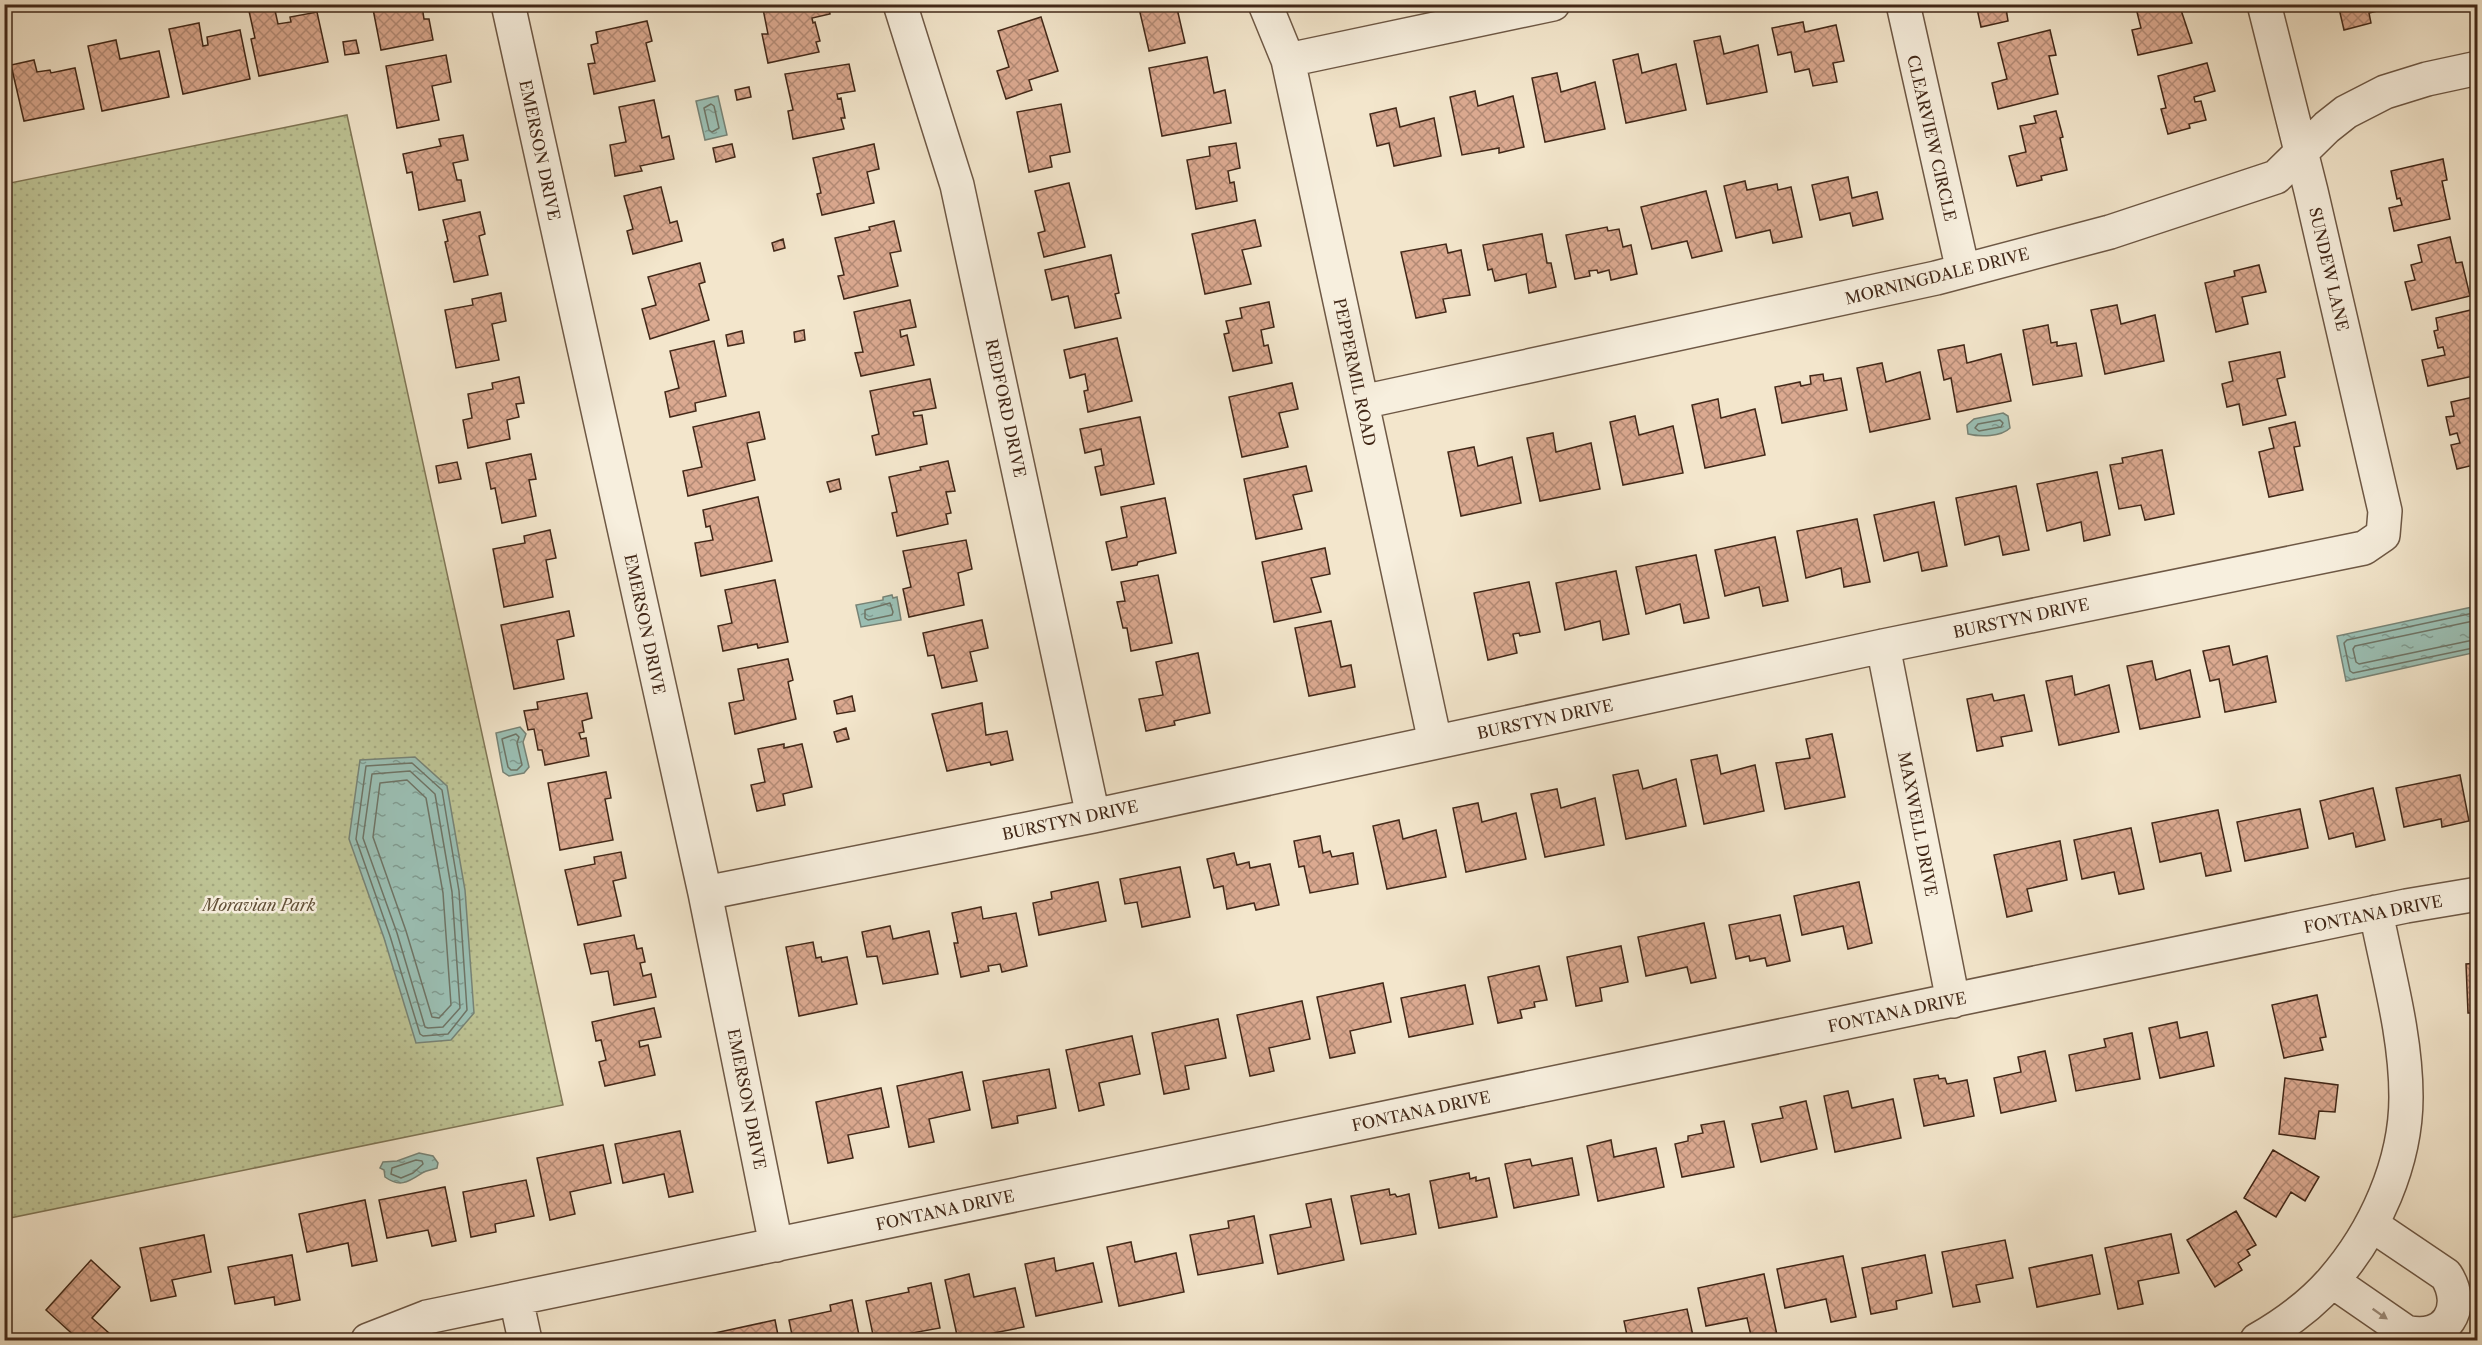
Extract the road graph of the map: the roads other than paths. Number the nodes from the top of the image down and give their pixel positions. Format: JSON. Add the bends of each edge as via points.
{"nodes":[{"id":1,"x":508,"y":4,"type":"edge"},
{"id":2,"x":900,"y":4,"type":"edge"},
{"id":3,"x":1265,"y":4,"type":"edge"},
{"id":4,"x":1553,"y":4,"type":"edge"},
{"id":5,"x":1902,"y":4,"type":"edge"},
{"id":6,"x":2264,"y":4,"type":"edge"},
{"id":7,"x":1288,"y":60,"type":"junction"},
{"id":8,"x":2478,"y":68,"type":"edge"},
{"id":9,"x":2301,"y":152,"type":"junction"},
{"id":10,"x":1963,"y":271,"type":"junction"},
{"id":11,"x":1362,"y":402,"type":"junction"},
{"id":12,"x":2383,"y":535,"type":"joint"},
{"id":13,"x":1883,"y":646,"type":"junction"},
{"id":14,"x":1435,"y":742,"type":"junction"},
{"id":15,"x":1094,"y":816,"type":"junction"},
{"id":16,"x":705,"y":893,"type":"junction"},
{"id":17,"x":2478,"y":894,"type":"edge"},
{"id":18,"x":2376,"y":912,"type":"junction"},
{"id":19,"x":1953,"y":1001,"type":"junction"},
{"id":20,"x":2372,"y":1224,"type":"junction"},
{"id":21,"x":776,"y":1245,"type":"junction"},
{"id":22,"x":2332,"y":1281,"type":"junction"},
{"id":23,"x":516,"y":1299,"type":"junction"},
{"id":24,"x":368,"y":1341,"type":"edge"},
{"id":25,"x":525,"y":1341,"type":"edge"},
{"id":26,"x":2258,"y":1341,"type":"edge"}],
"edges":[{"from":1,"to":16,"type":"street","name":"EMERSON DRIVE"},
{"from":2,"to":15,"type":"street","name":"REDFORD DRIVE","via":[[957,185]]},
{"from":3,"to":7,"type":"street","name":"PEPPERMIL ROAD"},
{"from":4,"to":7,"type":"street"},
{"from":5,"to":10,"type":"street","name":"CLEARVIEW CIRCLE"},
{"from":6,"to":9,"type":"street","name":"SUNDEW LANE"},
{"from":7,"to":11,"type":"street","name":"PEPPERMIL ROAD"},
{"from":8,"to":9,"type":"street","name":"MORNINGDALE DRIVE","via":[[2385,92],[2346,112]]},
{"from":9,"to":10,"type":"street","name":"MORNINGDALE DRIVE","via":[[2276,177],[2110,232]]},
{"from":9,"to":12,"type":"street","name":"SUNDEW LANE","via":[[2385,511]]},
{"from":10,"to":11,"type":"street","name":"MORNINGDALE DRIVE"},
{"from":11,"to":14,"type":"street","name":"PEPPERMIL ROAD"},
{"from":12,"to":13,"type":"street","name":"BURSTYN DRIVE","via":[[2364,548]]},
{"from":13,"to":14,"type":"street","name":"BURSTYN DRIVE"},
{"from":13,"to":19,"type":"street","name":"MAXWELL DRIVE"},
{"from":14,"to":15,"type":"street","name":"BURSTYN DRIVE"},
{"from":15,"to":16,"type":"street","name":"BURSTYN DRIVE"},
{"from":16,"to":21,"type":"street","name":"EMERSON DRIVE"},
{"from":17,"to":18,"type":"street","name":"FONTANA DRIVE"},
{"from":18,"to":19,"type":"street","name":"FONTANA DRIVE"},
{"from":18,"to":20,"type":"street","via":[[2403,1056],[2406,1099],[2395,1164]]},
{"from":19,"to":21,"type":"street","name":"FONTANA DRIVE"},
{"from":20,"to":22,"type":"street"},
{"from":22,"to":20,"type":"street","one_way":true,"via":[[2406,1332],[2434,1333],[2448,1322],[2455,1301],[2446,1275]]},
{"from":21,"to":23,"type":"street","name":"FONTANA DRIVE"},
{"from":22,"to":26,"type":"street","via":[[2287,1322]]},
{"from":23,"to":24,"type":"street","name":"FONTANA DRIVE","via":[[427,1317]]},
{"from":23,"to":25,"type":"street"}]}
